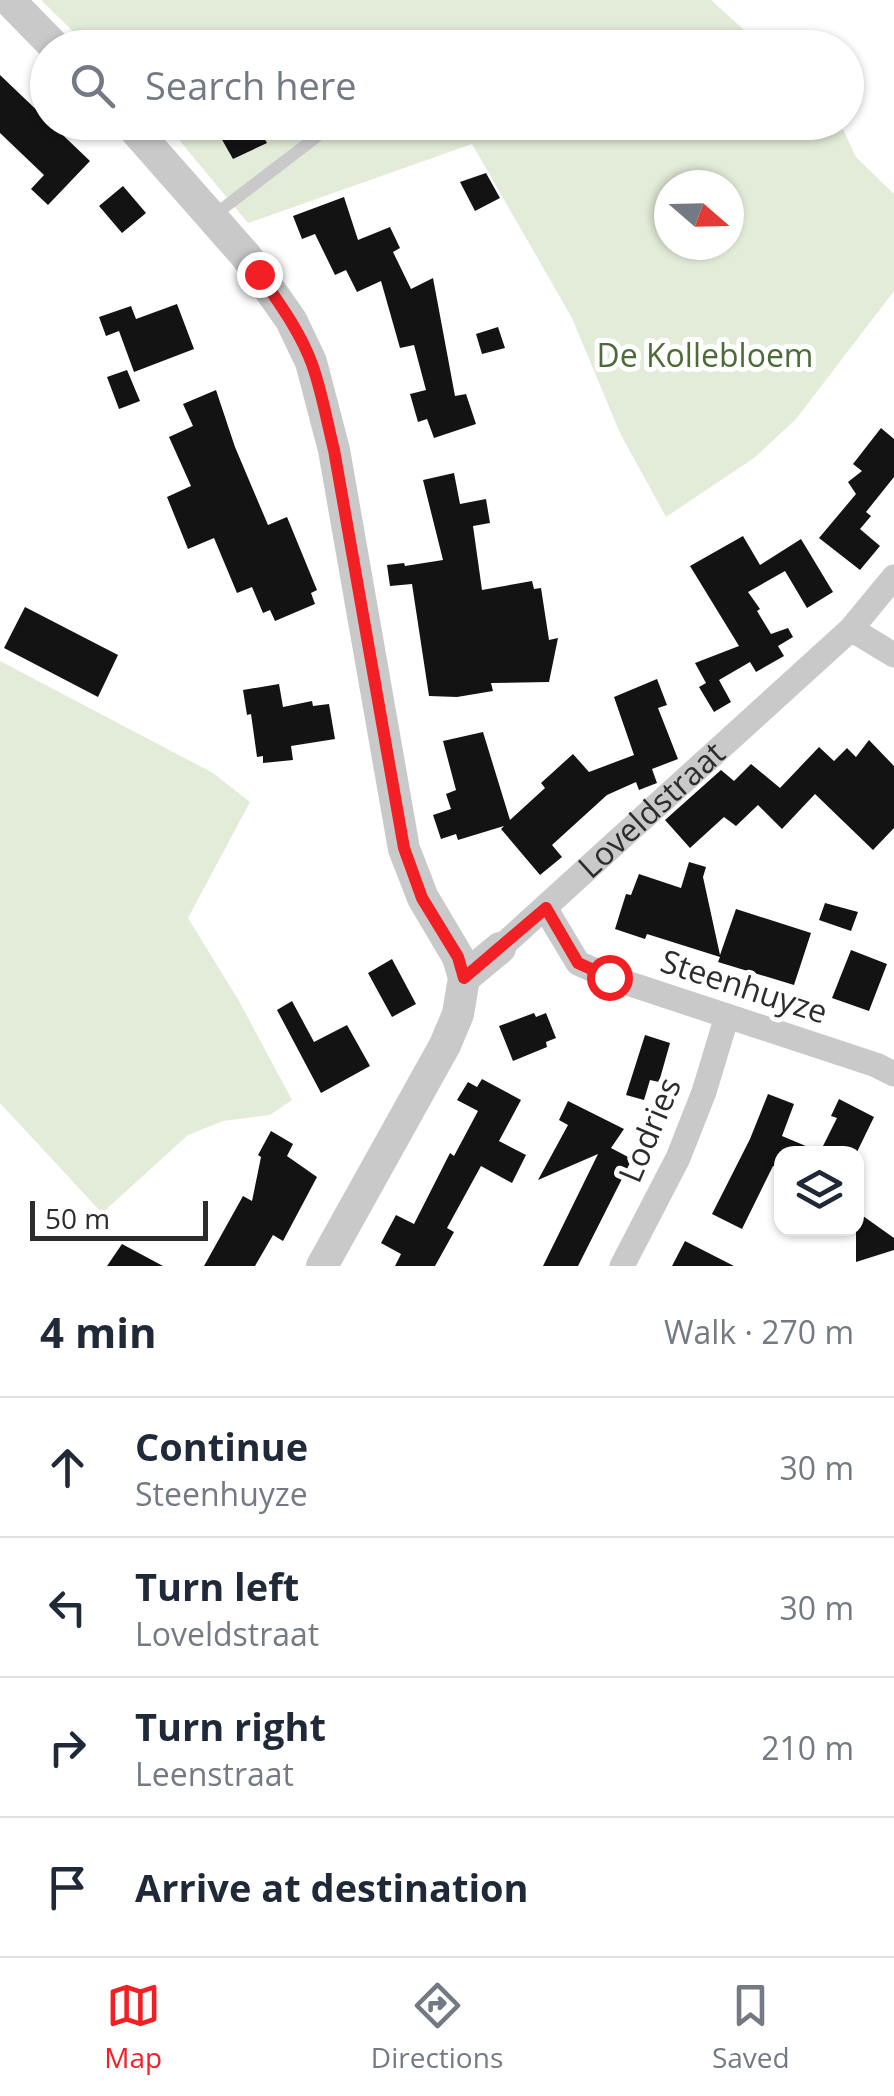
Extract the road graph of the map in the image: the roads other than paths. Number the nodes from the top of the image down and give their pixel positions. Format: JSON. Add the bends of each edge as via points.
{"nodes":[{"id":1,"x":10,"y":0,"type":"edge"},
{"id":2,"x":39,"y":30,"type":"edge"},
{"id":3,"x":144,"y":140,"type":"edge"},
{"id":4,"x":311,"y":140,"type":"edge"},
{"id":5,"x":213,"y":216,"type":"junction"},
{"id":6,"x":894,"y":576,"type":"edge"},
{"id":7,"x":851,"y":629,"type":"junction"},
{"id":8,"x":894,"y":654,"type":"edge"},
{"id":9,"x":546,"y":908,"type":"junction"},
{"id":10,"x":500,"y":948,"type":"joint"},
{"id":11,"x":464,"y":978,"type":"junction"},
{"id":12,"x":727,"y":1016,"type":"junction"},
{"id":13,"x":894,"y":1074,"type":"edge"},
{"id":14,"x":322,"y":1266,"type":"edge"},
{"id":15,"x":622,"y":1266,"type":"edge"}],
"edges":[{"from":1,"to":2,"type":"street"},
{"from":3,"to":5,"type":"street"},
{"from":4,"to":5,"type":"lane"},
{"from":5,"to":11,"type":"street","via":[[290,320],[311,362],[334,450],[404,848]]},
{"from":6,"to":7,"type":"street","name":"Loveldstraat"},
{"from":7,"to":8,"type":"street"},
{"from":7,"to":9,"type":"street","name":"Loveldstraat"},
{"from":9,"to":10,"type":"street","name":"Loveldstraat"},
{"from":9,"to":12,"type":"street","name":"Steenhuyze","via":[[578,963]]},
{"from":10,"to":11,"type":"street","name":"Loveldstraat"},
{"from":11,"to":14,"type":"street","via":[[445,1046]]},
{"from":12,"to":13,"type":"street","name":"Steenhuyze"},
{"from":12,"to":15,"type":"street","name":"Lodries","via":[[684,1144]]}]}
